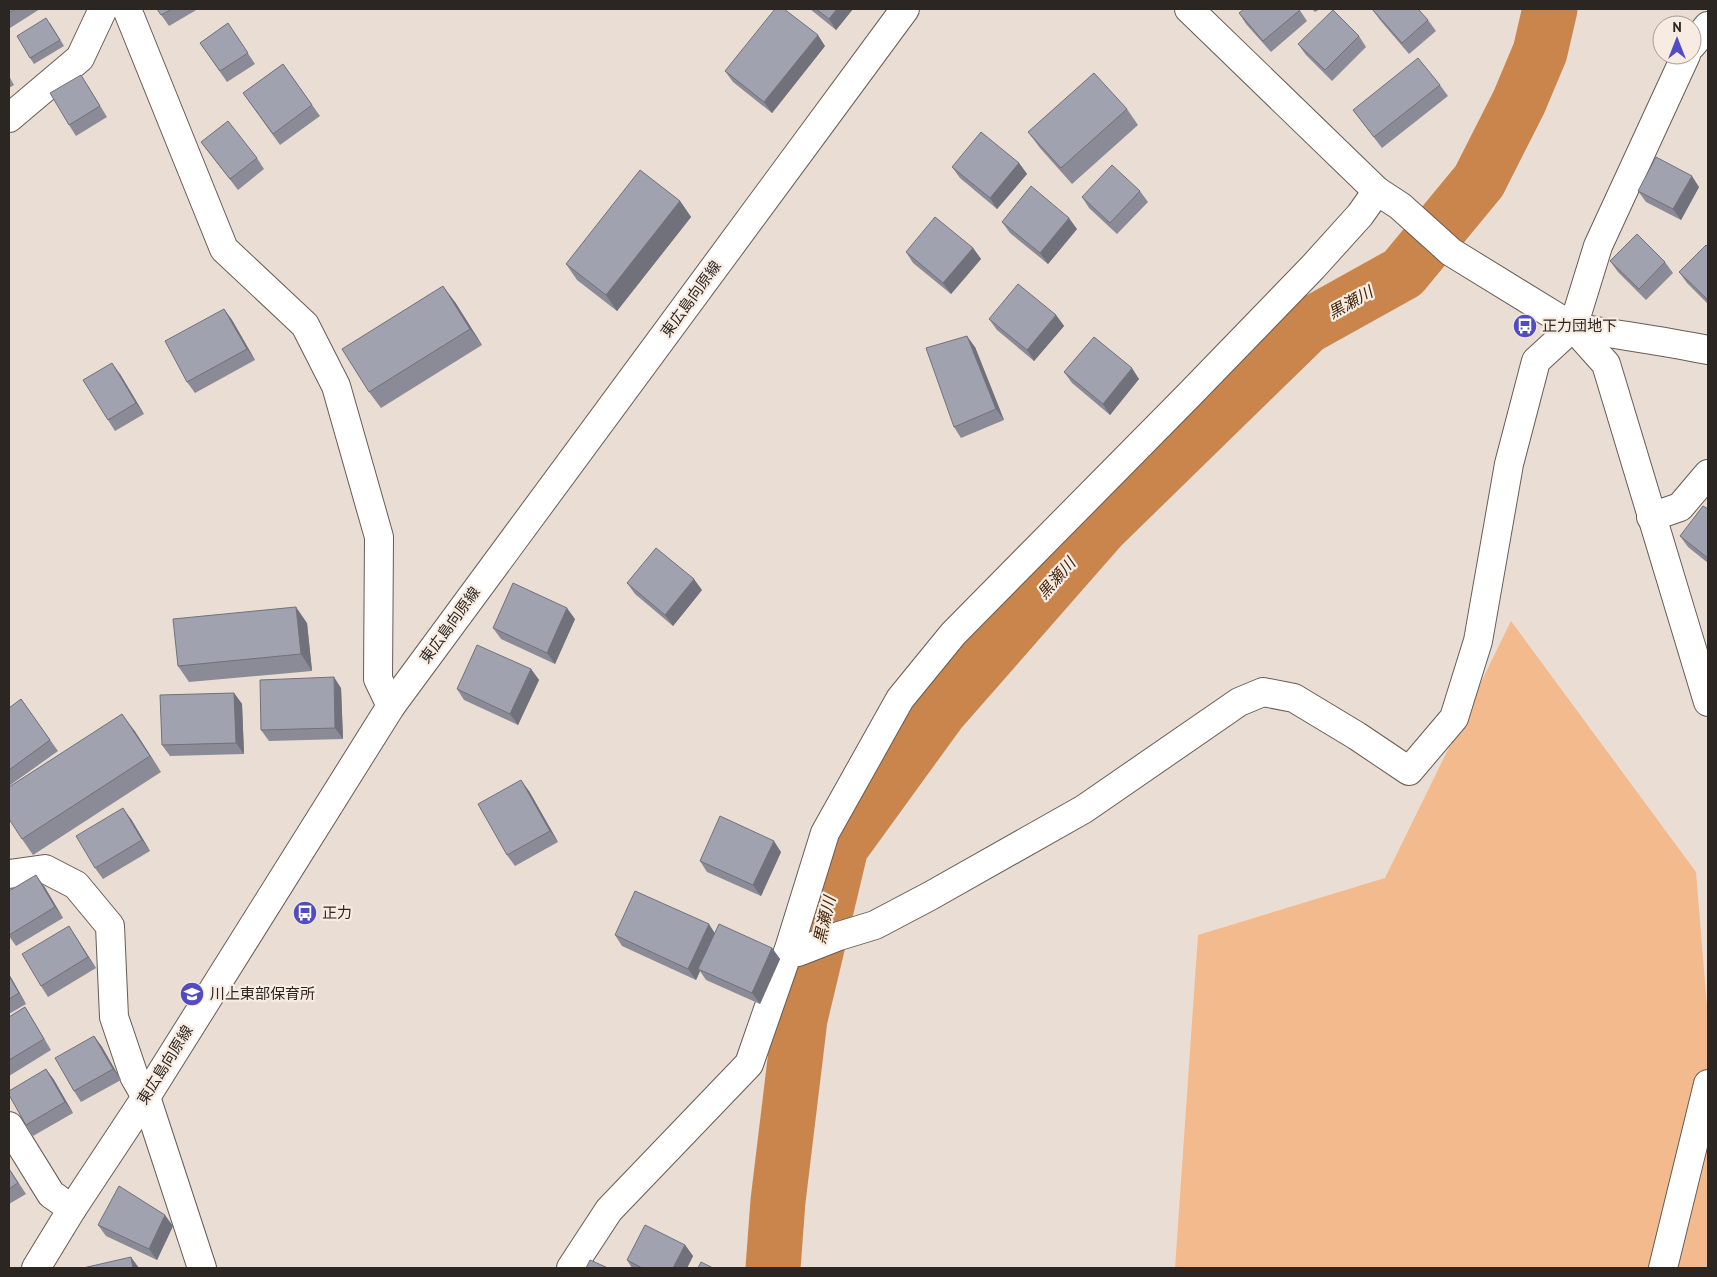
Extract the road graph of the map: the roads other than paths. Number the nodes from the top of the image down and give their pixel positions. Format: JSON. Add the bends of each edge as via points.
{"nodes":[{"id":1,"x":103,"y":9,"type":"edge"},
{"id":2,"x":126,"y":9,"type":"edge"},
{"id":3,"x":905,"y":9,"type":"edge"},
{"id":4,"x":1188,"y":9,"type":"edge"},
{"id":5,"x":1681,"y":65,"type":"edge"},
{"id":6,"x":9,"y":118,"type":"edge"},
{"id":7,"x":1377,"y":191,"type":"junction"},
{"id":8,"x":1573,"y":327,"type":"junction"},
{"id":9,"x":1708,"y":350,"type":"edge"},
{"id":10,"x":1708,"y":474,"type":"edge"},
{"id":11,"x":1652,"y":517,"type":"junction"},
{"id":12,"x":1708,"y":702,"type":"edge"},
{"id":13,"x":391,"y":706,"type":"junction"},
{"id":14,"x":9,"y":874,"type":"edge"},
{"id":15,"x":793,"y":952,"type":"junction"},
{"id":16,"x":1708,"y":1084,"type":"edge"},
{"id":17,"x":146,"y":1097,"type":"junction"},
{"id":18,"x":9,"y":1126,"type":"edge"},
{"id":19,"x":72,"y":1209,"type":"junction"},
{"id":20,"x":36,"y":1268,"type":"edge"},
{"id":21,"x":202,"y":1268,"type":"edge"},
{"id":22,"x":571,"y":1268,"type":"edge"},
{"id":23,"x":1663,"y":1268,"type":"edge"}],
"edges":[{"from":1,"to":6,"type":"street","via":[[80,58]]},
{"from":2,"to":13,"type":"street","via":[[224,248],[305,325],[336,386],[379,537],[378,679]]},
{"from":3,"to":13,"type":"street","name":"東広島向原線"},
{"from":4,"to":7,"type":"street"},
{"from":5,"to":8,"type":"street","via":[[1598,246]]},
{"from":7,"to":8,"type":"street","via":[[1400,206],[1451,252]]},
{"from":7,"to":15,"type":"street","via":[[1360,215],[1299,281],[953,634],[900,699],[825,833]]},
{"from":8,"to":9,"type":"street"},
{"from":8,"to":11,"type":"street","via":[[1606,364]]},
{"from":8,"to":15,"type":"street","via":[[1536,361],[1509,464],[1478,641],[1454,718],[1409,771],[1294,698],[1263,692],[1239,702],[1084,810],[930,896],[875,925]]},
{"from":10,"to":11,"type":"street","via":[[1680,507]]},
{"from":11,"to":12,"type":"street"},
{"from":13,"to":17,"type":"street","name":"東広島向原線"},
{"from":14,"to":17,"type":"street","via":[[45,869],[69,881],[110,926],[114,1017],[134,1076]]},
{"from":15,"to":22,"type":"street","via":[[749,1064],[609,1210]]},
{"from":16,"to":23,"type":"street"},
{"from":17,"to":19,"type":"street","name":"東広島向原線"},
{"from":17,"to":21,"type":"street"},
{"from":18,"to":19,"type":"street","via":[[51,1194]]},
{"from":19,"to":20,"type":"street","name":"東広島向原線"}]}
